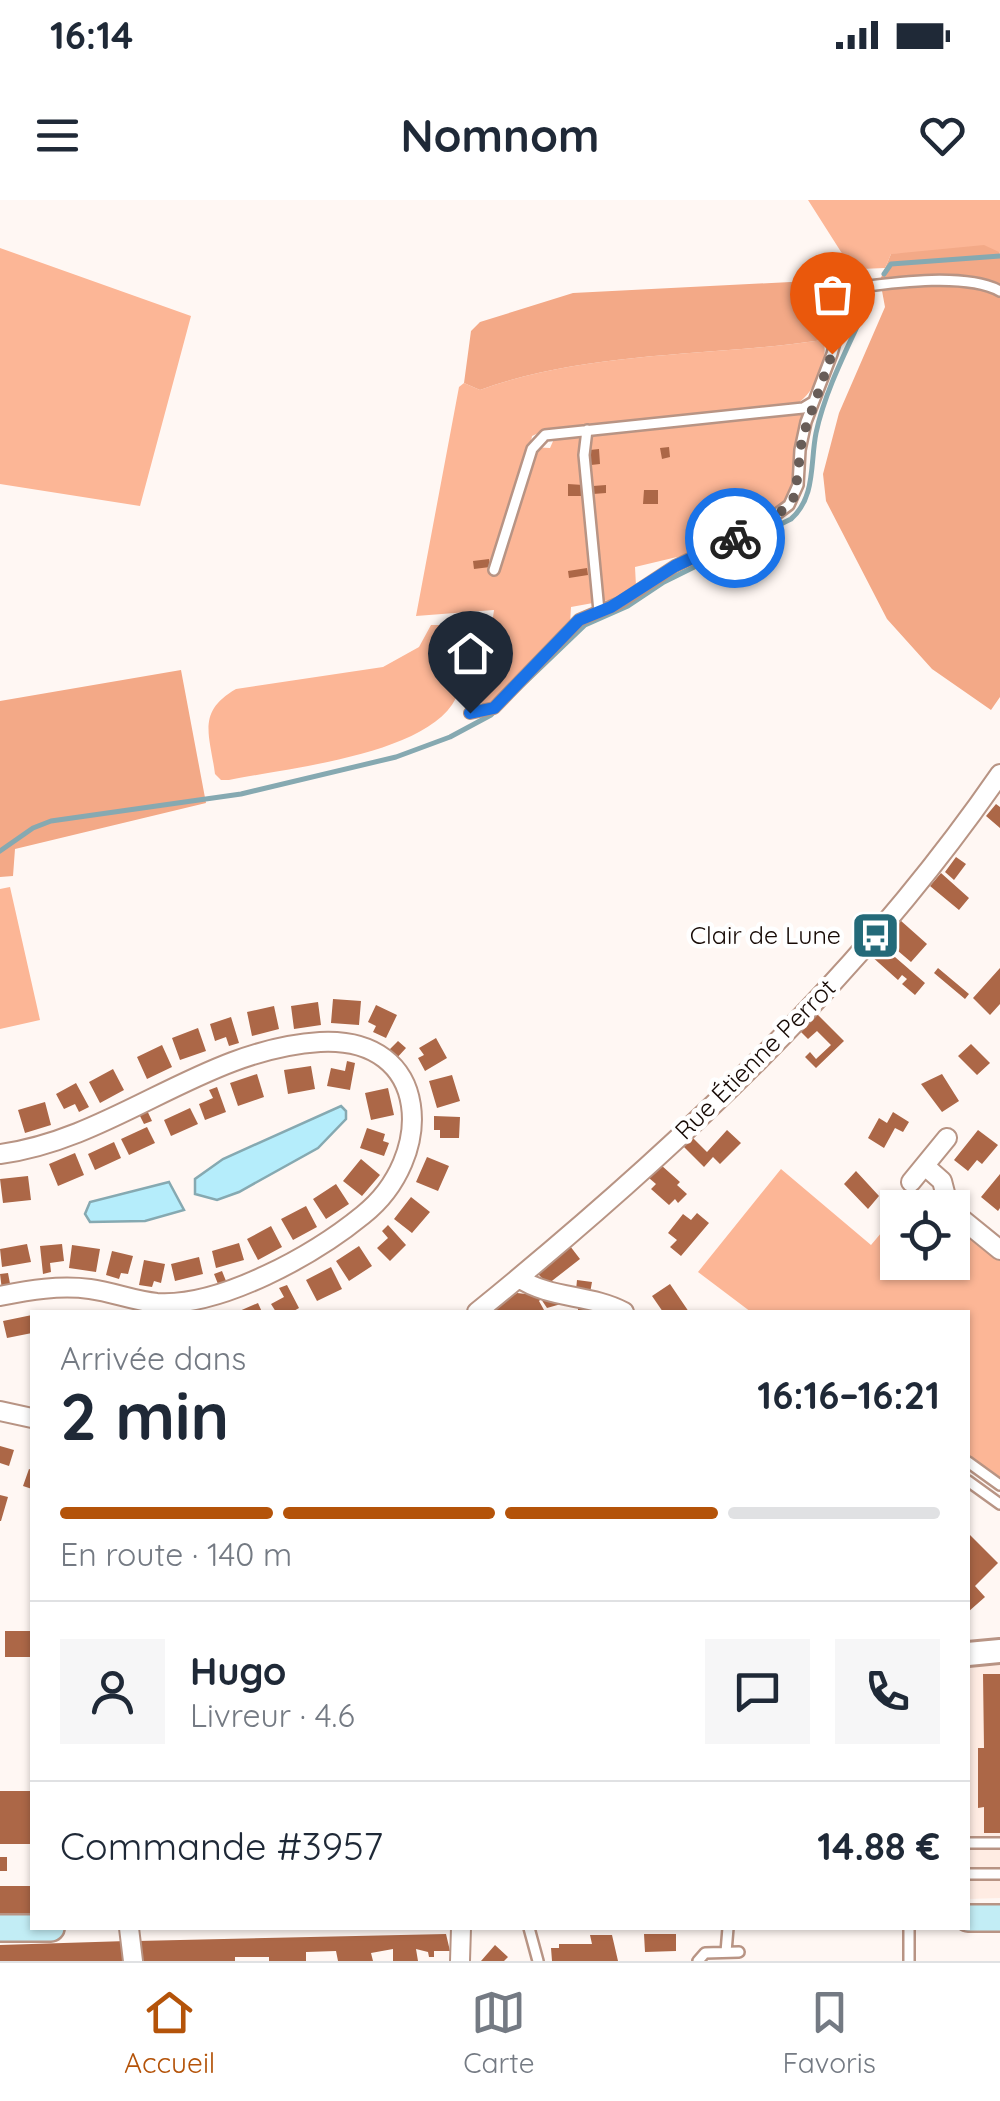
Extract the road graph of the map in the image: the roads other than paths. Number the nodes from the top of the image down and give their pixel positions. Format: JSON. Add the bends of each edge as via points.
{"nodes":[{"id":1,"x":1000,"y":291,"type":"edge"},
{"id":2,"x":813,"y":402,"type":"junction"},
{"id":3,"x":586,"y":430,"type":"junction"},
{"id":4,"x":494,"y":570,"type":"dead end"},
{"id":5,"x":599,"y":611,"type":"junction"},
{"id":6,"x":470,"y":713,"type":"dead end"},
{"id":7,"x":1000,"y":774,"type":"edge"},
{"id":8,"x":948,"y":1138,"type":"dead end"},
{"id":9,"x":0,"y":1154,"type":"edge"},
{"id":10,"x":925,"y":1166,"type":"junction"},
{"id":11,"x":911,"y":1182,"type":"dead end"},
{"id":12,"x":945,"y":1190,"type":"edge"},
{"id":13,"x":970,"y":1225,"type":"edge"},
{"id":14,"x":1000,"y":1250,"type":"edge"},
{"id":15,"x":519,"y":1278,"type":"junction"},
{"id":16,"x":0,"y":1296,"type":"edge"},
{"id":17,"x":479,"y":1310,"type":"edge"},
{"id":18,"x":619,"y":1310,"type":"edge"},
{"id":19,"x":0,"y":1411,"type":"edge"},
{"id":20,"x":30,"y":1418,"type":"edge"},
{"id":21,"x":970,"y":1463,"type":"edge"},
{"id":22,"x":970,"y":1483,"type":"edge"},
{"id":23,"x":1000,"y":1485,"type":"edge"},
{"id":24,"x":1000,"y":1504,"type":"edge"},
{"id":25,"x":1000,"y":1651,"type":"edge"},
{"id":26,"x":970,"y":1654,"type":"edge"},
{"id":27,"x":970,"y":1843,"type":"edge"},
{"id":28,"x":1000,"y":1843,"type":"edge"},
{"id":29,"x":970,"y":1874,"type":"edge"},
{"id":30,"x":1000,"y":1874,"type":"edge"},
{"id":31,"x":970,"y":1907,"type":"edge"},
{"id":32,"x":1000,"y":1907,"type":"edge"},
{"id":33,"x":970,"y":1918,"type":"edge"},
{"id":34,"x":1000,"y":1918,"type":"edge"},
{"id":35,"x":0,"y":1928,"type":"edge"},
{"id":36,"x":30,"y":1928,"type":"edge"},
{"id":37,"x":129,"y":1930,"type":"edge"},
{"id":38,"x":461,"y":1930,"type":"edge"},
{"id":39,"x":530,"y":1930,"type":"edge"},
{"id":40,"x":728,"y":1930,"type":"edge"},
{"id":41,"x":908,"y":1930,"type":"edge"},
{"id":42,"x":726,"y":1952,"type":"junction"},
{"id":43,"x":739,"y":1952,"type":"dead end"},
{"id":44,"x":133,"y":1961,"type":"edge"},
{"id":45,"x":460,"y":1961,"type":"edge"},
{"id":46,"x":538,"y":1961,"type":"edge"},
{"id":47,"x":698,"y":1961,"type":"edge"},
{"id":48,"x":909,"y":1961,"type":"edge"}],
"edges":[{"from":1,"to":2,"type":"lane","via":[[969,282],[860,287],[845,306]]},
{"from":2,"to":3,"type":"lane"},
{"from":2,"to":5,"type":"lane","via":[[789,505]]},
{"from":3,"to":4,"type":"lane","via":[[554,434],[532,449]]},
{"from":3,"to":5,"type":"lane"},
{"from":5,"to":6,"type":"lane","via":[[579,620],[494,708]]},
{"from":7,"to":15,"type":"street","name":"Rue Étienne Perrot","via":[[908,898],[780,1037]]},
{"from":8,"to":10,"type":"street"},
{"from":9,"to":16,"type":"street","via":[[46,1146],[226,1064],[320,1042],[378,1054],[400,1073],[412,1108],[408,1154],[378,1202],[258,1278],[173,1302],[76,1288]]},
{"from":10,"to":11,"type":"street"},
{"from":10,"to":12,"type":"street"},
{"from":13,"to":14,"type":"street"},
{"from":15,"to":17,"type":"street","name":"Rue Étienne Perrot"},
{"from":15,"to":18,"type":"street","via":[[532,1288]]},
{"from":19,"to":20,"type":"street"},
{"from":21,"to":23,"type":"lane"},
{"from":22,"to":24,"type":"lane"},
{"from":25,"to":26,"type":"street"},
{"from":27,"to":28,"type":"lane"},
{"from":29,"to":30,"type":"lane"},
{"from":31,"to":32,"type":"main road"},
{"from":33,"to":34,"type":"main road"},
{"from":35,"to":36,"type":"main road"},
{"from":37,"to":44,"type":"street"},
{"from":38,"to":45,"type":"street"},
{"from":39,"to":46,"type":"lane"},
{"from":40,"to":42,"type":"lane"},
{"from":41,"to":48,"type":"lane"},
{"from":42,"to":43,"type":"lane"},
{"from":42,"to":47,"type":"lane","via":[[705,1953]]}]}
